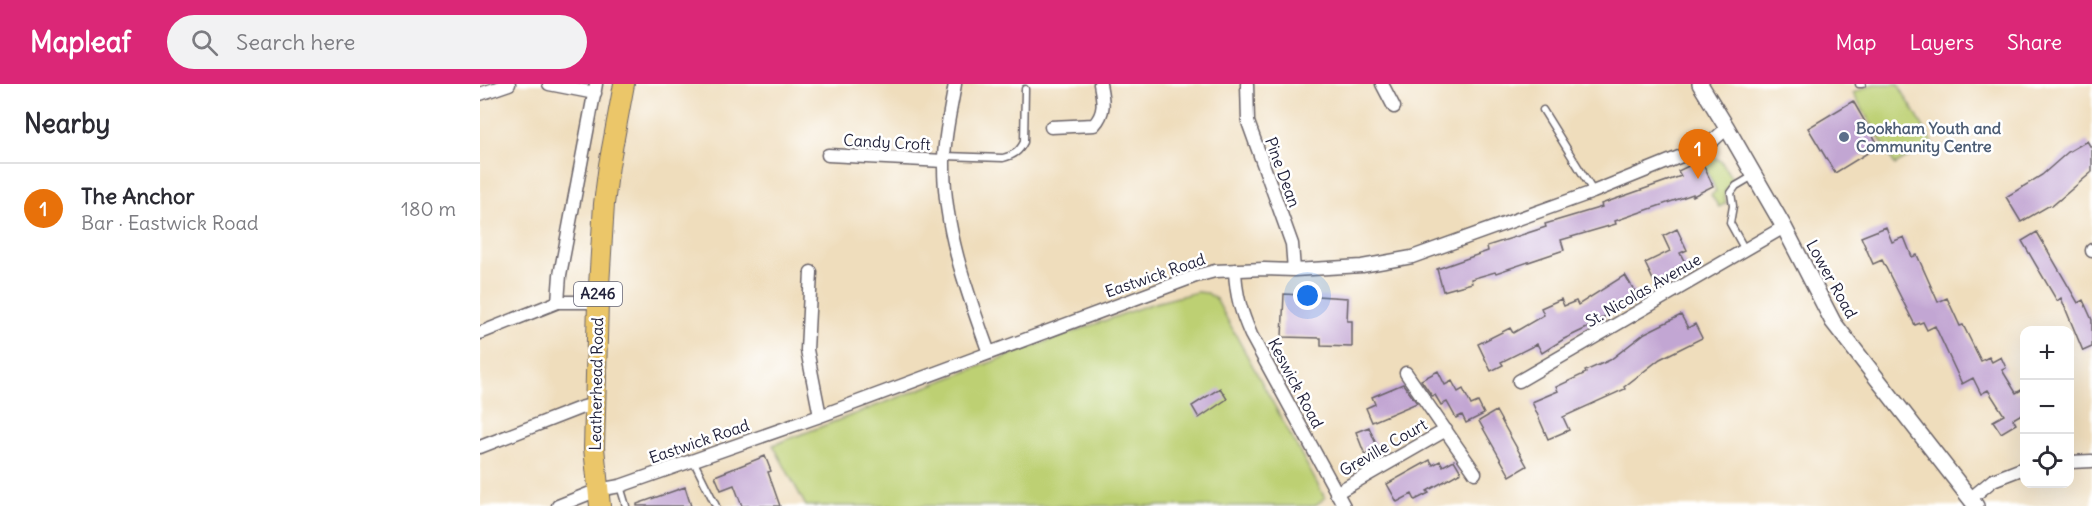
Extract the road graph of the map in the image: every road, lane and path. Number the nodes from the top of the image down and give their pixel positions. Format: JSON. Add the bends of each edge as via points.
{"nodes":[{"id":1,"x":509,"y":84,"type":"edge"},
{"id":2,"x":549,"y":84,"type":"edge"},
{"id":3,"x":624,"y":84,"type":"edge"},
{"id":4,"x":955,"y":84,"type":"edge"},
{"id":5,"x":1100,"y":84,"type":"edge"},
{"id":6,"x":1247,"y":84,"type":"edge"},
{"id":7,"x":1383,"y":84,"type":"edge"},
{"id":8,"x":1700,"y":84,"type":"edge"},
{"id":9,"x":595,"y":88,"type":"edge"},
{"id":10,"x":1025,"y":89,"type":"dead end"},
{"id":11,"x":480,"y":94,"type":"edge"},
{"id":12,"x":1394,"y":107,"type":"dead end"},
{"id":13,"x":1543,"y":110,"type":"dead end"},
{"id":14,"x":1051,"y":127,"type":"dead end"},
{"id":15,"x":1727,"y":128,"type":"junction"},
{"id":16,"x":828,"y":155,"type":"dead end"},
{"id":17,"x":944,"y":159,"type":"junction"},
{"id":18,"x":1754,"y":176,"type":"junction"},
{"id":19,"x":1593,"y":192,"type":"junction"},
{"id":20,"x":1784,"y":227,"type":"junction"},
{"id":21,"x":1745,"y":250,"type":"junction"},
{"id":22,"x":1235,"y":270,"type":"junction"},
{"id":23,"x":1294,"y":270,"type":"junction"},
{"id":24,"x":811,"y":272,"type":"dead end"},
{"id":25,"x":558,"y":302,"type":"junction"},
{"id":26,"x":598,"y":302,"type":"junction"},
{"id":27,"x":480,"y":333,"type":"edge"},
{"id":28,"x":989,"y":353,"type":"junction"},
{"id":29,"x":1406,"y":373,"type":"dead end"},
{"id":30,"x":1519,"y":381,"type":"dead end"},
{"id":31,"x":595,"y":404,"type":"junction"},
{"id":32,"x":820,"y":416,"type":"junction"},
{"id":33,"x":1446,"y":430,"type":"junction"},
{"id":34,"x":480,"y":447,"type":"edge"},
{"id":35,"x":693,"y":460,"type":"junction"},
{"id":36,"x":2092,"y":461,"type":"edge"},
{"id":37,"x":2074,"y":462,"type":"edge"},
{"id":38,"x":2020,"y":470,"type":"edge"},
{"id":39,"x":1475,"y":473,"type":"dead end"},
{"id":40,"x":620,"y":486,"type":"junction"},
{"id":41,"x":599,"y":498,"type":"edge"},
{"id":42,"x":1341,"y":502,"type":"edge"},
{"id":43,"x":1973,"y":502,"type":"edge"},
{"id":44,"x":558,"y":506,"type":"edge"},
{"id":45,"x":626,"y":506,"type":"edge"},
{"id":46,"x":716,"y":506,"type":"edge"}],
"edges":[{"from":1,"to":11,"type":"street"},
{"from":2,"to":9,"type":"street"},
{"from":3,"to":26,"type":"main road","name":"Leatherhead Road","number":"A246","via":[[604,204]]},
{"from":4,"to":17,"type":"street"},
{"from":5,"to":14,"type":"street","via":[[1104,106],[1094,125]]},
{"from":6,"to":23,"type":"street","name":"Pine Dean","via":[[1248,122],[1292,244]]},
{"from":7,"to":12,"type":"street"},
{"from":8,"to":15,"type":"street","name":"Lower Road"},
{"from":9,"to":25,"type":"street"},
{"from":10,"to":17,"type":"lane","via":[[1024,142],[1020,150],[1003,158]]},
{"from":13,"to":19,"type":"lane"},
{"from":15,"to":18,"type":"street","name":"Lower Road"},
{"from":15,"to":19,"type":"street","name":"Eastwick Road","via":[[1708,146]]},
{"from":16,"to":17,"type":"street","name":"Candy Croft"},
{"from":17,"to":28,"type":"street","via":[[952,239]]},
{"from":18,"to":20,"type":"street","name":"Lower Road"},
{"from":18,"to":21,"type":"lane","via":[[1736,186],[1731,194],[1730,222]]},
{"from":19,"to":23,"type":"street","name":"Eastwick Road","via":[[1412,257],[1362,266]]},
{"from":20,"to":21,"type":"street","name":"St. Nicolas Avenue"},
{"from":20,"to":43,"type":"street","name":"Lower Road","via":[[1833,322]]},
{"from":21,"to":30,"type":"street","name":"St. Nicolas Avenue"},
{"from":22,"to":23,"type":"street","name":"Eastwick Road"},
{"from":22,"to":28,"type":"street","name":"Eastwick Road","via":[[1196,276]]},
{"from":22,"to":42,"type":"street","name":"Keswick Road","via":[[1239,308],[1251,335]]},
{"from":24,"to":32,"type":"street","via":[[807,350]]},
{"from":25,"to":26,"type":"street"},
{"from":25,"to":27,"type":"street"},
{"from":26,"to":31,"type":"main road","name":"Leatherhead Road","number":"A246"},
{"from":28,"to":32,"type":"street","name":"Eastwick Road"},
{"from":29,"to":33,"type":"street","name":"Greville Court"},
{"from":31,"to":34,"type":"street"},
{"from":31,"to":41,"type":"main road","name":"Leatherhead Road","number":"A246"},
{"from":32,"to":35,"type":"street","name":"Eastwick Road"},
{"from":33,"to":39,"type":"street","name":"Greville Court"},
{"from":33,"to":42,"type":"street","name":"Greville Court"},
{"from":35,"to":40,"type":"street","name":"Eastwick Road"},
{"from":35,"to":46,"type":"lane"},
{"from":36,"to":37,"type":"street"},
{"from":38,"to":43,"type":"street","via":[[1993,480]]},
{"from":40,"to":41,"type":"street","name":"Eastwick Road"},
{"from":40,"to":45,"type":"lane"},
{"from":41,"to":44,"type":"street","name":"Eastwick Road"}]}
